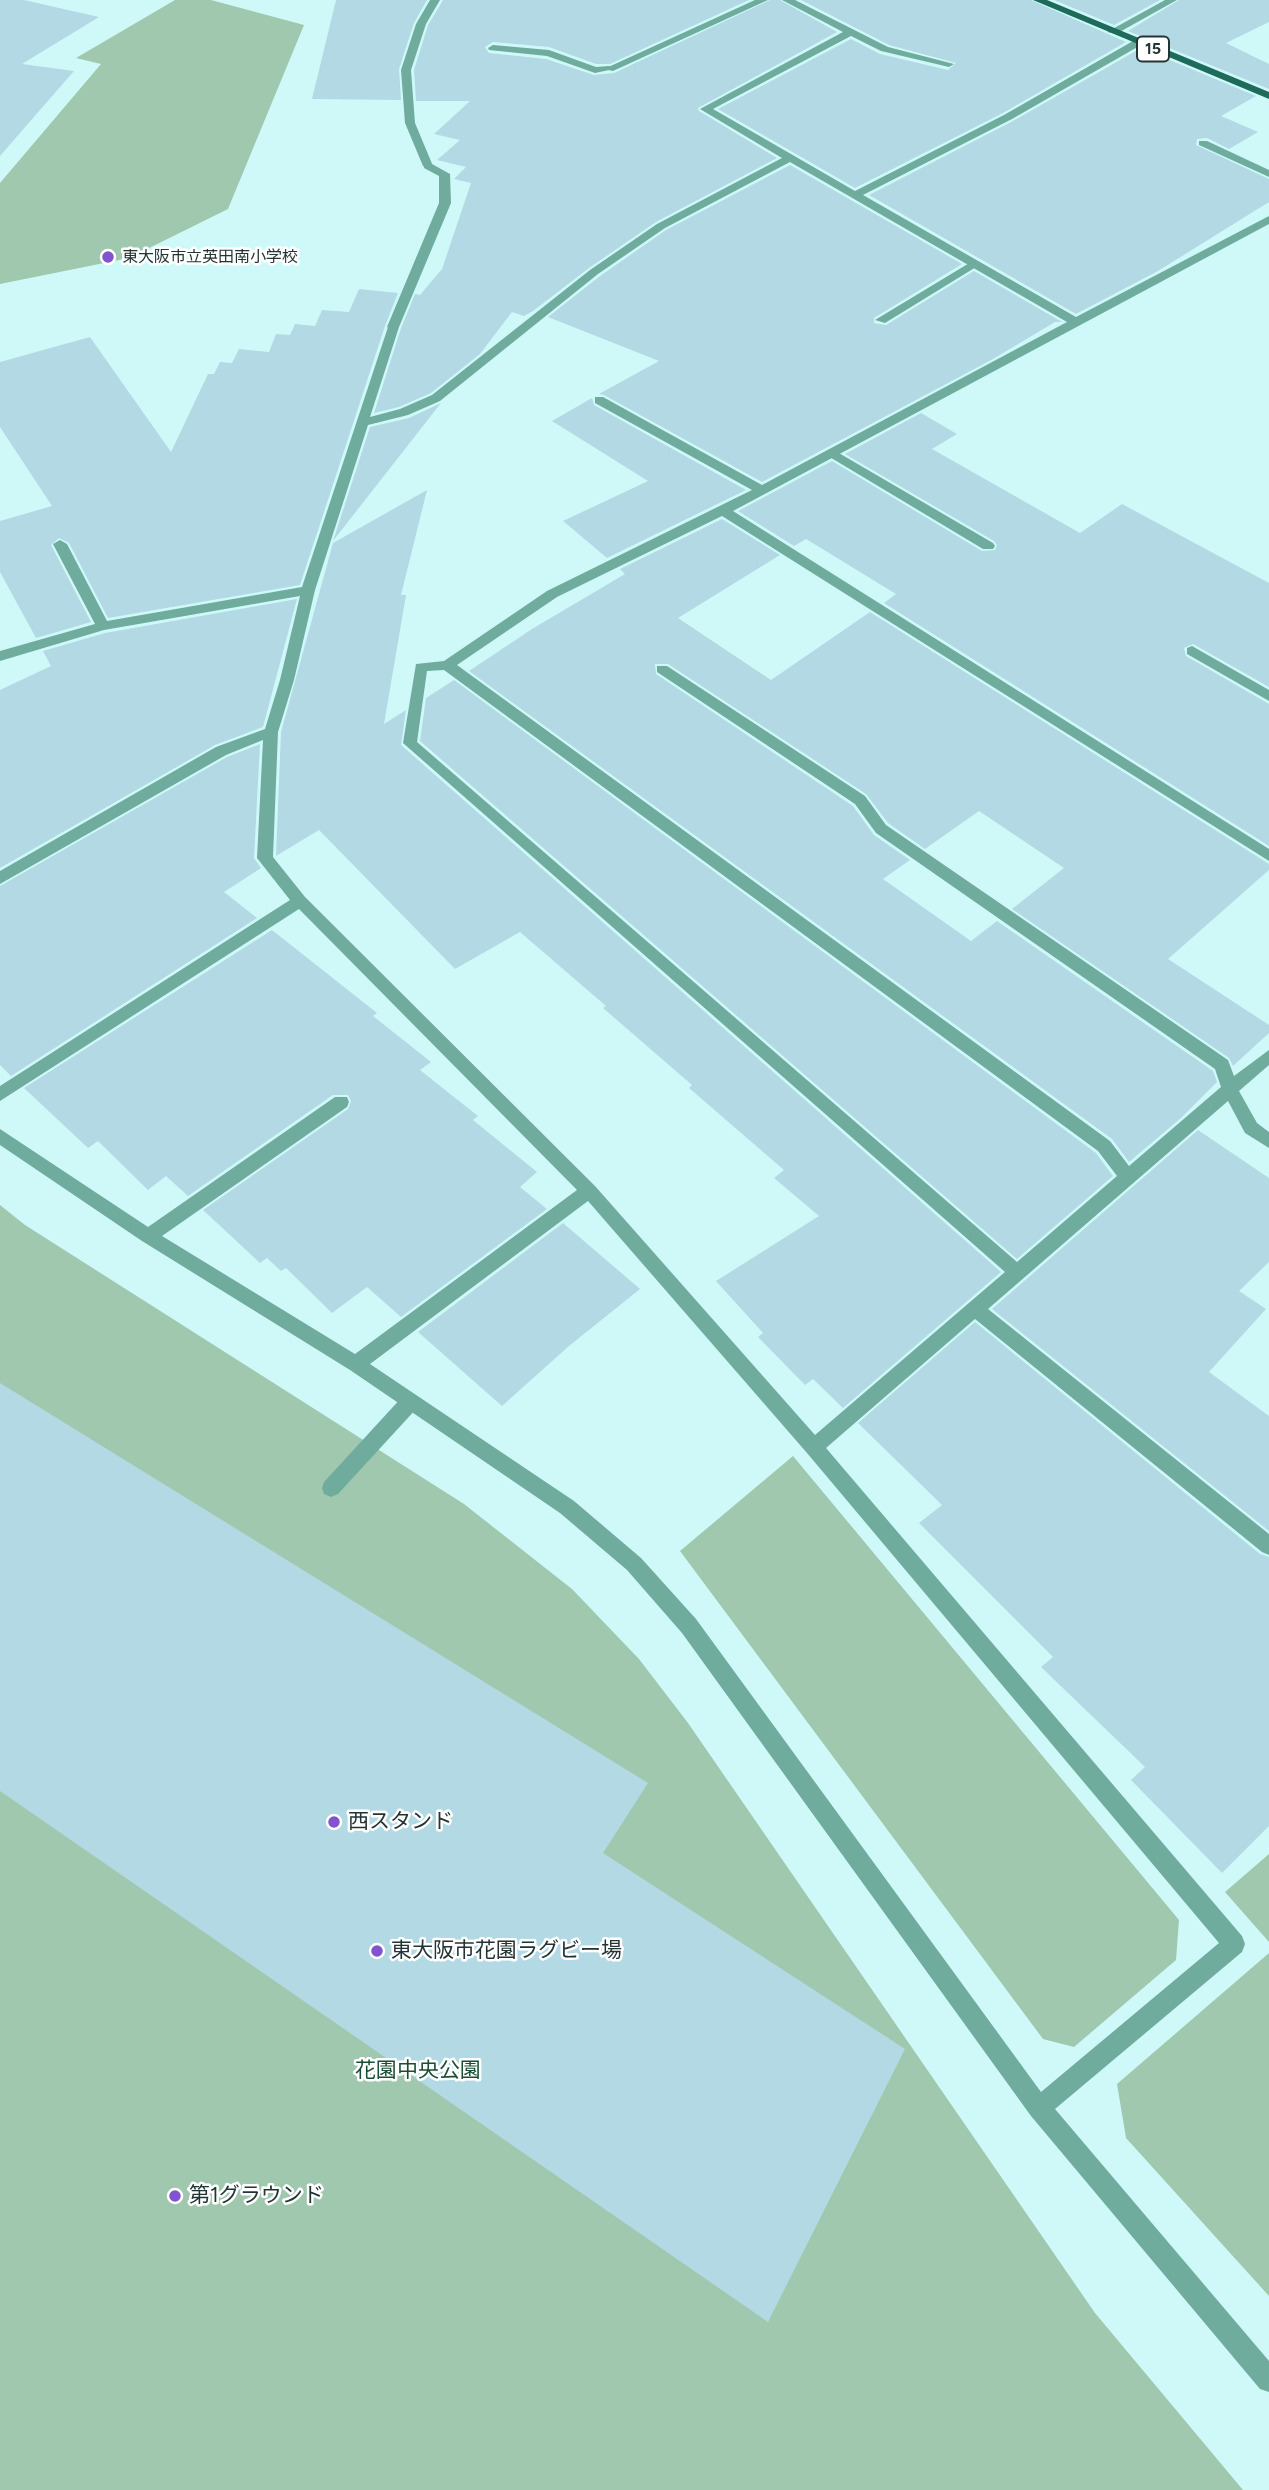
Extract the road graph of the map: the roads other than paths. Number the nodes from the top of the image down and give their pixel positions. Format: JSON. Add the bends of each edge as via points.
{"nodes":[{"id":1,"x":435,"y":0,"type":"edge"},
{"id":2,"x":763,"y":0,"type":"edge"},
{"id":3,"x":787,"y":0,"type":"edge"},
{"id":4,"x":1038,"y":0,"type":"edge"},
{"id":5,"x":1172,"y":0,"type":"edge"},
{"id":6,"x":850,"y":32,"type":"junction"},
{"id":7,"x":1112,"y":32,"type":"junction"},
{"id":8,"x":1137,"y":43,"type":"junction"},
{"id":9,"x":493,"y":48,"type":"dead end"},
{"id":10,"x":949,"y":64,"type":"dead end"},
{"id":11,"x":1269,"y":96,"type":"edge"},
{"id":12,"x":1203,"y":143,"type":"dead end"},
{"id":13,"x":790,"y":158,"type":"junction"},
{"id":14,"x":1269,"y":174,"type":"edge"},
{"id":15,"x":855,"y":195,"type":"junction"},
{"id":16,"x":1269,"y":219,"type":"edge"},
{"id":17,"x":975,"y":264,"type":"junction"},
{"id":18,"x":881,"y":320,"type":"dead end"},
{"id":19,"x":1077,"y":323,"type":"junction"},
{"id":20,"x":598,"y":400,"type":"dead end"},
{"id":21,"x":361,"y":423,"type":"junction"},
{"id":22,"x":832,"y":453,"type":"junction"},
{"id":23,"x":762,"y":490,"type":"junction"},
{"id":24,"x":723,"y":511,"type":"junction"},
{"id":25,"x":60,"y":544,"type":"dead end"},
{"id":26,"x":988,"y":546,"type":"dead end"},
{"id":27,"x":308,"y":590,"type":"junction"},
{"id":28,"x":103,"y":626,"type":"junction"},
{"id":29,"x":1192,"y":651,"type":"dead end"},
{"id":30,"x":0,"y":656,"type":"edge"},
{"id":31,"x":447,"y":665,"type":"junction"},
{"id":32,"x":662,"y":668,"type":"dead end"},
{"id":33,"x":1269,"y":696,"type":"edge"},
{"id":34,"x":271,"y":732,"type":"junction"},
{"id":35,"x":1269,"y":856,"type":"edge"},
{"id":36,"x":0,"y":878,"type":"edge"},
{"id":37,"x":300,"y":901,"type":"junction"},
{"id":38,"x":1269,"y":1056,"type":"edge"},
{"id":39,"x":1230,"y":1089,"type":"junction"},
{"id":40,"x":0,"y":1094,"type":"edge"},
{"id":41,"x":341,"y":1102,"type":"dead end"},
{"id":42,"x":0,"y":1136,"type":"edge"},
{"id":43,"x":1269,"y":1141,"type":"edge"},
{"id":44,"x":1127,"y":1176,"type":"junction"},
{"id":45,"x":589,"y":1191,"type":"junction"},
{"id":46,"x":148,"y":1236,"type":"junction"},
{"id":47,"x":1016,"y":1271,"type":"junction"},
{"id":48,"x":974,"y":1308,"type":"junction"},
{"id":49,"x":356,"y":1364,"type":"junction"},
{"id":50,"x":411,"y":1402,"type":"junction"},
{"id":51,"x":814,"y":1447,"type":"junction"},
{"id":52,"x":331,"y":1488,"type":"dead end"},
{"id":53,"x":1269,"y":1546,"type":"edge"},
{"id":54,"x":1039,"y":2108,"type":"junction"},
{"id":55,"x":1269,"y":2380,"type":"edge"}],
"edges":[{"from":1,"to":21,"type":"street","via":[[421,24],[406,70],[410,123],[428,166],[445,174],[444,204],[393,327]]},
{"from":2,"to":9,"type":"street","via":[[609,69],[595,70],[549,53]]},
{"from":3,"to":6,"type":"street"},
{"from":4,"to":7,"type":"main road","number":"15"},
{"from":5,"to":7,"type":"street"},
{"from":6,"to":10,"type":"street","via":[[885,49]]},
{"from":6,"to":13,"type":"street","via":[[705,109]]},
{"from":7,"to":8,"type":"main road","number":"15"},
{"from":8,"to":11,"type":"main road","number":"15"},
{"from":8,"to":15,"type":"street","via":[[1008,117]]},
{"from":12,"to":14,"type":"street"},
{"from":13,"to":15,"type":"street"},
{"from":13,"to":21,"type":"street","via":[[661,226],[594,272],[436,398]]},
{"from":15,"to":17,"type":"street"},
{"from":16,"to":19,"type":"street"},
{"from":17,"to":18,"type":"street"},
{"from":17,"to":19,"type":"street"},
{"from":19,"to":22,"type":"street"},
{"from":20,"to":23,"type":"street"},
{"from":21,"to":27,"type":"street"},
{"from":22,"to":23,"type":"street"},
{"from":22,"to":26,"type":"street"},
{"from":23,"to":24,"type":"street"},
{"from":24,"to":31,"type":"street","via":[[552,594]]},
{"from":24,"to":35,"type":"street"},
{"from":25,"to":28,"type":"street"},
{"from":27,"to":28,"type":"street"},
{"from":27,"to":34,"type":"street"},
{"from":28,"to":30,"type":"street"},
{"from":29,"to":33,"type":"street"},
{"from":31,"to":44,"type":"street","via":[[1104,1146]]},
{"from":31,"to":47,"type":"street","via":[[421,667],[410,743]]},
{"from":32,"to":39,"type":"street","via":[[860,800],[881,829],[1222,1065]]},
{"from":34,"to":36,"type":"street","via":[[221,751]]},
{"from":34,"to":37,"type":"street","via":[[264,858]]},
{"from":37,"to":40,"type":"street"},
{"from":37,"to":45,"type":"street"},
{"from":38,"to":39,"type":"street"},
{"from":39,"to":43,"type":"street","via":[[1251,1128]]},
{"from":39,"to":44,"type":"street"},
{"from":41,"to":46,"type":"street"},
{"from":42,"to":46,"type":"street"},
{"from":44,"to":47,"type":"street"},
{"from":45,"to":49,"type":"street"},
{"from":45,"to":51,"type":"street"},
{"from":46,"to":49,"type":"street"},
{"from":47,"to":48,"type":"street"},
{"from":48,"to":51,"type":"street"},
{"from":48,"to":53,"type":"street"},
{"from":49,"to":50,"type":"street"},
{"from":50,"to":52,"type":"street"},
{"from":50,"to":54,"type":"street","via":[[567,1507],[634,1564],[689,1626]]},
{"from":51,"to":54,"type":"street","via":[[1234,1944]]},
{"from":54,"to":55,"type":"street"}]}
